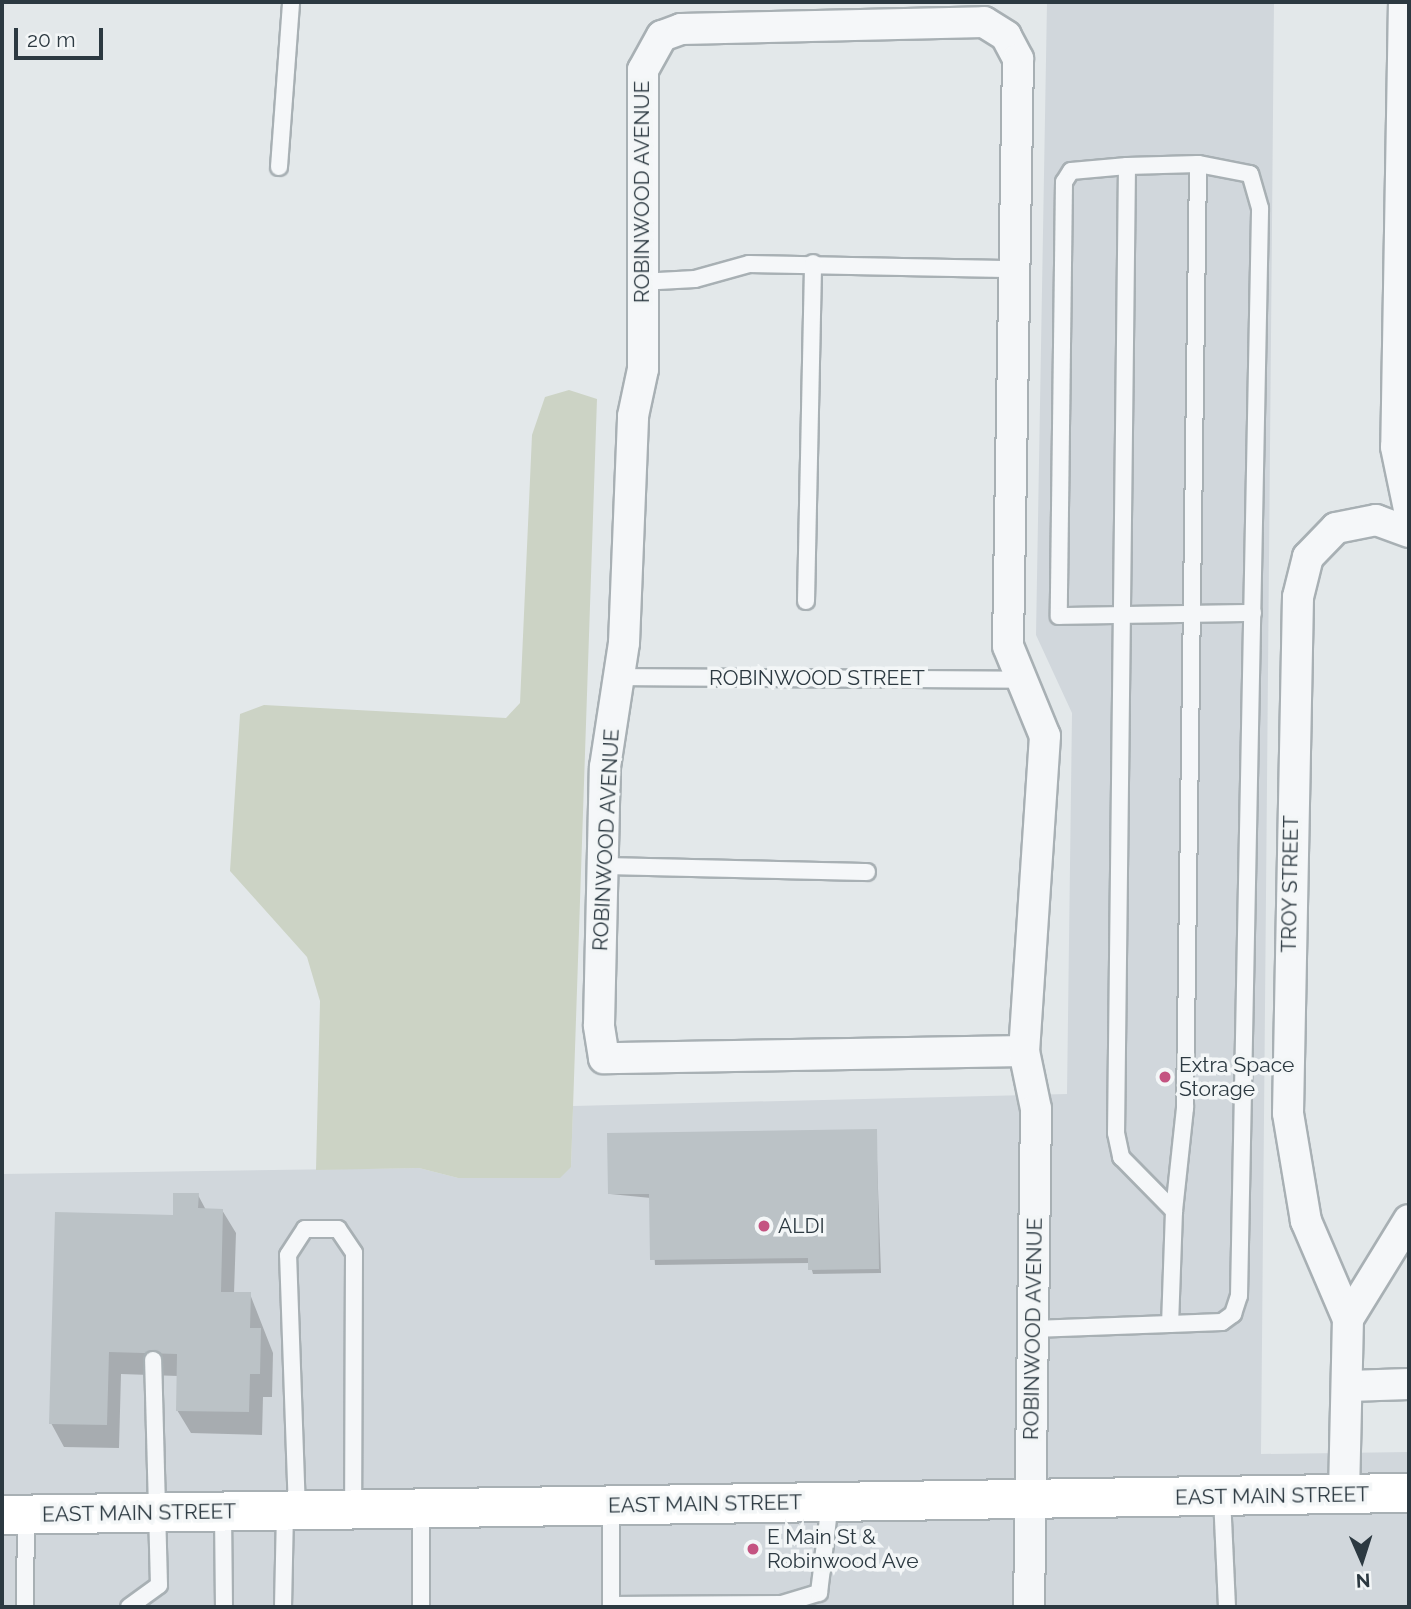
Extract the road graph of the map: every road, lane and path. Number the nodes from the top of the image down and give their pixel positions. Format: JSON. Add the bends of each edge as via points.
{"nodes":[{"id":1,"x":292,"y":2,"type":"edge"},
{"id":2,"x":1404,"y":2,"type":"edge"},
{"id":3,"x":1198,"y":164,"type":"junction"},
{"id":4,"x":1127,"y":166,"type":"junction"},
{"id":5,"x":279,"y":167,"type":"dead end"},
{"id":6,"x":813,"y":263,"type":"junction"},
{"id":7,"x":1017,"y":269,"type":"junction"},
{"id":8,"x":640,"y":282,"type":"junction"},
{"id":9,"x":1409,"y":509,"type":"edge"},
{"id":10,"x":1409,"y":532,"type":"edge"},
{"id":11,"x":806,"y":601,"type":"dead end"},
{"id":12,"x":1253,"y":613,"type":"junction"},
{"id":13,"x":1194,"y":614,"type":"junction"},
{"id":14,"x":1122,"y":615,"type":"junction"},
{"id":15,"x":617,"y":677,"type":"junction"},
{"id":16,"x":1017,"y":680,"type":"junction"},
{"id":17,"x":603,"y":866,"type":"junction"},
{"id":18,"x":867,"y":872,"type":"dead end"},
{"id":19,"x":1024,"y":1051,"type":"junction"},
{"id":20,"x":1174,"y":1211,"type":"junction"},
{"id":21,"x":1409,"y":1220,"type":"edge"},
{"id":22,"x":1348,"y":1320,"type":"junction"},
{"id":23,"x":1170,"y":1324,"type":"junction"},
{"id":24,"x":1033,"y":1329,"type":"junction"},
{"id":25,"x":153,"y":1360,"type":"dead end"},
{"id":26,"x":1409,"y":1384,"type":"edge"},
{"id":27,"x":1349,"y":1386,"type":"junction"},
{"id":28,"x":1409,"y":1493,"type":"edge"},
{"id":29,"x":1344,"y":1494,"type":"junction"},
{"id":30,"x":1222,"y":1497,"type":"junction"},
{"id":31,"x":1030,"y":1499,"type":"junction"},
{"id":32,"x":830,"y":1502,"type":"junction"},
{"id":33,"x":611,"y":1506,"type":"junction"},
{"id":34,"x":421,"y":1509,"type":"junction"},
{"id":35,"x":353,"y":1510,"type":"junction"},
{"id":36,"x":291,"y":1511,"type":"junction"},
{"id":37,"x":223,"y":1512,"type":"junction"},
{"id":38,"x":156,"y":1513,"type":"junction"},
{"id":39,"x":14,"y":1515,"type":"edge"},
{"id":40,"x":782,"y":1606,"type":"edge"},
{"id":41,"x":25,"y":1607,"type":"edge"},
{"id":42,"x":129,"y":1607,"type":"edge"},
{"id":43,"x":224,"y":1607,"type":"edge"},
{"id":44,"x":283,"y":1607,"type":"edge"},
{"id":45,"x":421,"y":1607,"type":"edge"},
{"id":46,"x":1029,"y":1607,"type":"edge"},
{"id":47,"x":1227,"y":1607,"type":"edge"}],
"edges":[{"from":1,"to":5,"type":"lane"},
{"from":2,"to":9,"type":"street","via":[[1396,447]]},
{"from":3,"to":4,"type":"lane"},
{"from":3,"to":12,"type":"lane","via":[[1250,174],[1260,192]]},
{"from":3,"to":13,"type":"lane"},
{"from":4,"to":14,"type":"lane"},
{"from":4,"to":14,"type":"lane","via":[[1071,171],[1064,182],[1063,210],[1059,616]]},
{"from":6,"to":7,"type":"lane"},
{"from":6,"to":8,"type":"lane","via":[[749,264],[695,279]]},
{"from":6,"to":11,"type":"lane"},
{"from":7,"to":8,"type":"street","name":"ROBINWOOD AVENUE","via":[[1018,59],[1006,36],[984,22],[681,29],[662,36],[643,70]]},
{"from":7,"to":16,"type":"street","name":"ROBINWOOD AVENUE","via":[[1008,646]]},
{"from":8,"to":15,"type":"street","name":"ROBINWOOD AVENUE","via":[[643,369],[634,416]]},
{"from":10,"to":22,"type":"street","name":"TROY STREET","via":[[1376,520],[1336,528],[1307,557],[1298,597],[1288,1113],[1306,1221]]},
{"from":12,"to":13,"type":"lane"},
{"from":12,"to":23,"type":"lane","via":[[1239,1296],[1233,1314],[1222,1322]]},
{"from":13,"to":14,"type":"lane"},
{"from":13,"to":20,"type":"lane","via":[[1185,1108]]},
{"from":14,"to":20,"type":"lane","via":[[1116,1133],[1121,1157]]},
{"from":15,"to":16,"type":"lane","name":"ROBINWOOD STREET"},
{"from":15,"to":17,"type":"street","name":"ROBINWOOD AVENUE","via":[[605,767]]},
{"from":16,"to":19,"type":"street","name":"ROBINWOOD AVENUE","via":[[1035,701],[1045,736]]},
{"from":17,"to":18,"type":"lane"},
{"from":17,"to":19,"type":"street","name":"ROBINWOOD AVENUE","via":[[599,1025],[604,1058]]},
{"from":19,"to":24,"type":"street","name":"ROBINWOOD AVENUE","via":[[1036,1109]]},
{"from":20,"to":23,"type":"lane"},
{"from":21,"to":22,"type":"street"},
{"from":22,"to":27,"type":"street"},
{"from":23,"to":24,"type":"lane"},
{"from":24,"to":31,"type":"street","name":"ROBINWOOD AVENUE"},
{"from":25,"to":38,"type":"lane"},
{"from":26,"to":27,"type":"street"},
{"from":27,"to":29,"type":"street"},
{"from":28,"to":29,"type":"main road","name":"EAST MAIN STREET"},
{"from":29,"to":30,"type":"main road","name":"EAST MAIN STREET"},
{"from":30,"to":31,"type":"main road","name":"EAST MAIN STREET"},
{"from":30,"to":47,"type":"lane"},
{"from":31,"to":32,"type":"main road","name":"EAST MAIN STREET"},
{"from":31,"to":46,"type":"street","name":"ROBINWOOD AVENUE"},
{"from":32,"to":33,"type":"main road","name":"EAST MAIN STREET"},
{"from":32,"to":40,"type":"lane","via":[[819,1593]]},
{"from":33,"to":34,"type":"main road","name":"EAST MAIN STREET"},
{"from":33,"to":40,"type":"lane","via":[[611,1605]]},
{"from":34,"to":35,"type":"main road","name":"EAST MAIN STREET"},
{"from":34,"to":45,"type":"lane"},
{"from":35,"to":36,"type":"main road","name":"EAST MAIN STREET"},
{"from":35,"to":36,"type":"lane","via":[[354,1253],[338,1229],[305,1229],[288,1255]]},
{"from":36,"to":37,"type":"main road","name":"EAST MAIN STREET"},
{"from":36,"to":44,"type":"lane"},
{"from":37,"to":38,"type":"main road","name":"EAST MAIN STREET"},
{"from":37,"to":43,"type":"lane"},
{"from":38,"to":39,"type":"main road","name":"EAST MAIN STREET"},
{"from":38,"to":42,"type":"lane","via":[[159,1585]]},
{"from":39,"to":41,"type":"lane"}]}
